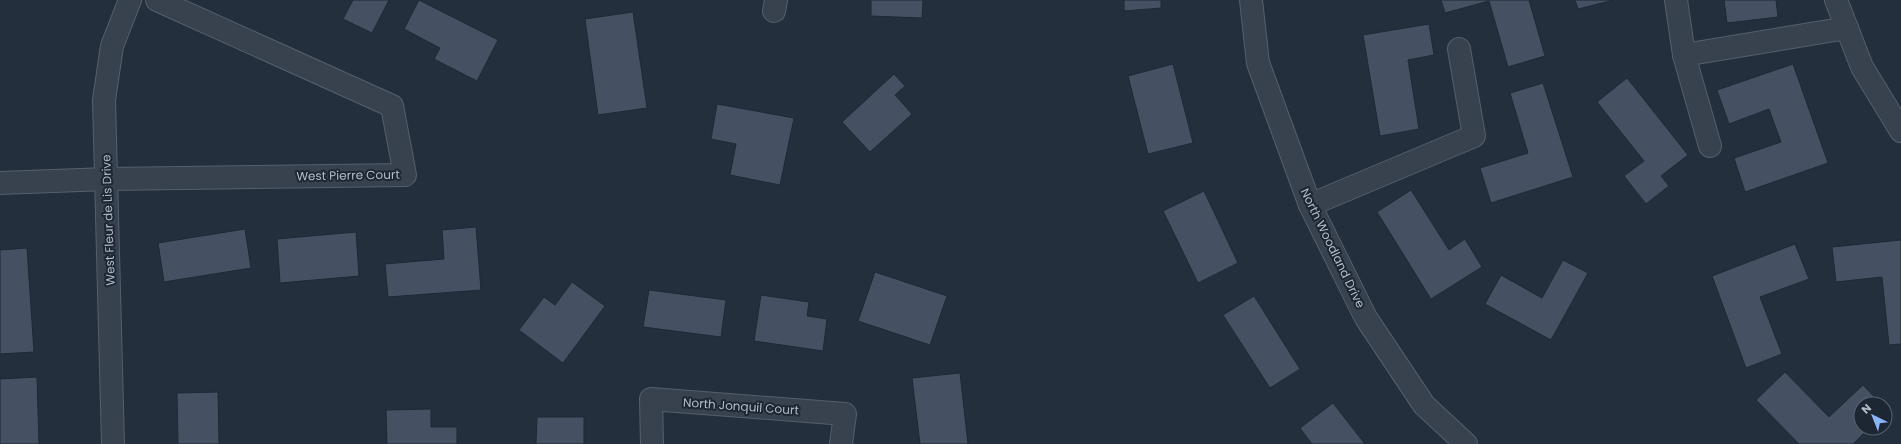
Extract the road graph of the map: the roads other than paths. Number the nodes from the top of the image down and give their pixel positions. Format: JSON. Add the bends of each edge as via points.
{"nodes":[{"id":1,"x":130,"y":0,"type":"edge"},
{"id":2,"x":157,"y":0,"type":"edge"},
{"id":3,"x":1251,"y":0,"type":"edge"},
{"id":4,"x":1676,"y":0,"type":"edge"},
{"id":5,"x":1836,"y":0,"type":"edge"},
{"id":6,"x":1847,"y":28,"type":"junction"},
{"id":7,"x":1459,"y":48,"type":"dead end"},
{"id":8,"x":1684,"y":55,"type":"junction"},
{"id":9,"x":1901,"y":131,"type":"edge"},
{"id":10,"x":1710,"y":146,"type":"dead end"},
{"id":11,"x":107,"y":179,"type":"junction"},
{"id":12,"x":0,"y":182,"type":"edge"},
{"id":13,"x":1310,"y":205,"type":"junction"},
{"id":14,"x":113,"y":444,"type":"edge"},
{"id":15,"x":652,"y":444,"type":"edge"},
{"id":16,"x":841,"y":444,"type":"edge"},
{"id":17,"x":1466,"y":444,"type":"edge"}],
"edges":[{"from":1,"to":11,"type":"street","name":"West Fleur de Lis Drive","via":[[112,46],[104,100]]},
{"from":2,"to":11,"type":"street","name":"West Pierre Court","via":[[392,106],[405,175]]},
{"from":3,"to":13,"type":"street","name":"North Woodland Drive","via":[[1258,63]]},
{"from":4,"to":8,"type":"street"},
{"from":5,"to":6,"type":"street"},
{"from":6,"to":8,"type":"street"},
{"from":6,"to":9,"type":"street","via":[[1862,67]]},
{"from":7,"to":13,"type":"street","via":[[1474,136]]},
{"from":8,"to":10,"type":"street"},
{"from":11,"to":12,"type":"street"},
{"from":11,"to":14,"type":"street","name":"West Fleur de Lis Drive"},
{"from":13,"to":17,"type":"street","name":"North Woodland Drive","via":[[1366,318],[1424,405]]},
{"from":15,"to":16,"type":"street","name":"North Jonquil Court","via":[[651,400],[845,414]]}]}
